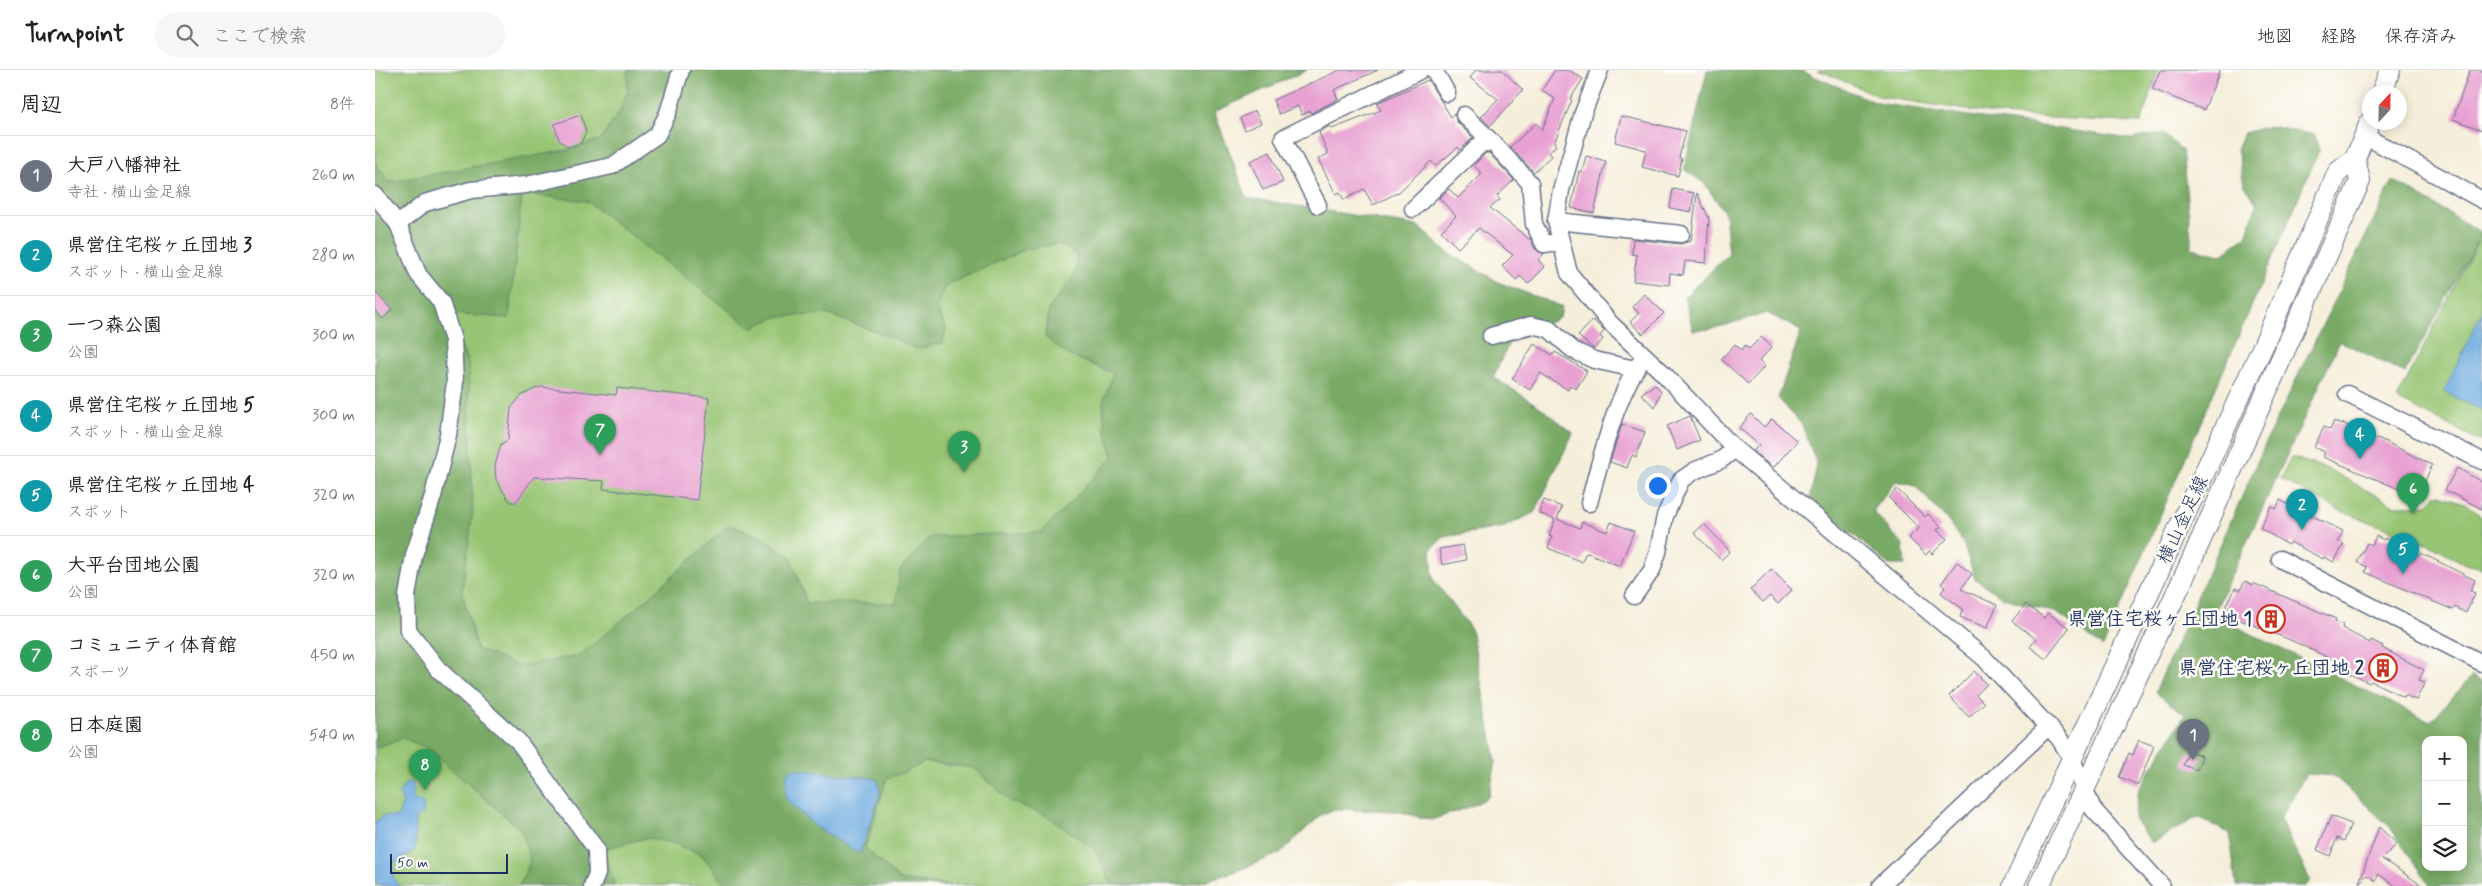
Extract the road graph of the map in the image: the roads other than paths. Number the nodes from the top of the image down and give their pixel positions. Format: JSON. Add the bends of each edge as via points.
{"nodes":[{"id":1,"x":681,"y":70,"type":"edge"},
{"id":2,"x":1421,"y":70,"type":"edge"},
{"id":3,"x":1433,"y":70,"type":"edge"},
{"id":4,"x":1601,"y":70,"type":"edge"},
{"id":5,"x":2390,"y":70,"type":"edge"},
{"id":6,"x":2385,"y":85,"type":"edge"},
{"id":7,"x":1447,"y":94,"type":"dead end"},
{"id":8,"x":1464,"y":115,"type":"dead end"},
{"id":9,"x":2367,"y":130,"type":"edge"},
{"id":10,"x":2369,"y":130,"type":"edge"},
{"id":11,"x":1493,"y":143,"type":"junction"},
{"id":12,"x":2355,"y":159,"type":"junction"},
{"id":13,"x":375,"y":195,"type":"edge"},
{"id":14,"x":2482,"y":200,"type":"edge"},
{"id":15,"x":1318,"y":205,"type":"dead end"},
{"id":16,"x":1413,"y":208,"type":"dead end"},
{"id":17,"x":1556,"y":221,"type":"junction"},
{"id":18,"x":398,"y":224,"type":"junction"},
{"id":19,"x":1681,"y":234,"type":"dead end"},
{"id":20,"x":1560,"y":242,"type":"junction"},
{"id":21,"x":1491,"y":336,"type":"dead end"},
{"id":22,"x":1640,"y":363,"type":"junction"},
{"id":23,"x":2347,"y":394,"type":"dead end"},
{"id":24,"x":1735,"y":449,"type":"junction"},
{"id":25,"x":2482,"y":462,"type":"edge"},
{"id":26,"x":1589,"y":503,"type":"dead end"},
{"id":27,"x":2280,"y":559,"type":"dead end"},
{"id":28,"x":1634,"y":596,"type":"dead end"},
{"id":29,"x":2482,"y":663,"type":"edge"},
{"id":30,"x":2049,"y":726,"type":"junction"},
{"id":31,"x":2072,"y":759,"type":"junction"},
{"id":32,"x":2084,"y":790,"type":"junction"},
{"id":33,"x":592,"y":886,"type":"edge"},
{"id":34,"x":1880,"y":886,"type":"edge"},
{"id":35,"x":2013,"y":886,"type":"edge"},
{"id":36,"x":2039,"y":886,"type":"edge"},
{"id":37,"x":2162,"y":886,"type":"edge"}],
"edges":[{"from":1,"to":18,"type":"street","via":[[668,113],[657,134],[612,166],[526,185],[471,190],[425,203]]},
{"from":2,"to":15,"type":"street","via":[[1283,138]]},
{"from":3,"to":7,"type":"street"},
{"from":4,"to":17,"type":"street","via":[[1583,113],[1561,190]]},
{"from":5,"to":6,"type":"main road"},
{"from":8,"to":11,"type":"street"},
{"from":9,"to":12,"type":"main road","name":"横山金足線"},
{"from":10,"to":14,"type":"street"},
{"from":11,"to":16,"type":"street","via":[[1482,143]]},
{"from":11,"to":20,"type":"street","via":[[1530,183],[1534,224],[1544,244]]},
{"from":12,"to":31,"type":"main road","name":"横山金足線","via":[[2338,172],[2259,355]]},
{"from":12,"to":32,"type":"main road","name":"横山金足線","via":[[2360,181],[2191,564]]},
{"from":13,"to":18,"type":"street"},
{"from":17,"to":19,"type":"street"},
{"from":17,"to":20,"type":"street"},
{"from":18,"to":33,"type":"street","via":[[418,274],[441,302],[453,340],[455,382],[448,435],[407,596],[407,630],[439,669],[518,741],[597,849],[597,874]]},
{"from":20,"to":22,"type":"street","via":[[1569,273]]},
{"from":21,"to":22,"type":"street","via":[[1531,324],[1549,329],[1573,350],[1594,360]]},
{"from":22,"to":24,"type":"street"},
{"from":22,"to":26,"type":"street","via":[[1607,437]]},
{"from":23,"to":25,"type":"street"},
{"from":24,"to":28,"type":"street","via":[[1721,460],[1681,480],[1665,516],[1652,570]]},
{"from":24,"to":30,"type":"street","via":[[1985,658]]},
{"from":27,"to":29,"type":"street"},
{"from":30,"to":31,"type":"street"},
{"from":30,"to":34,"type":"street"},
{"from":31,"to":32,"type":"street"},
{"from":31,"to":35,"type":"main road","name":"横山金足線"},
{"from":32,"to":36,"type":"main road","name":"横山金足線"},
{"from":32,"to":37,"type":"street","via":[[2093,809],[2113,834]]}]}
